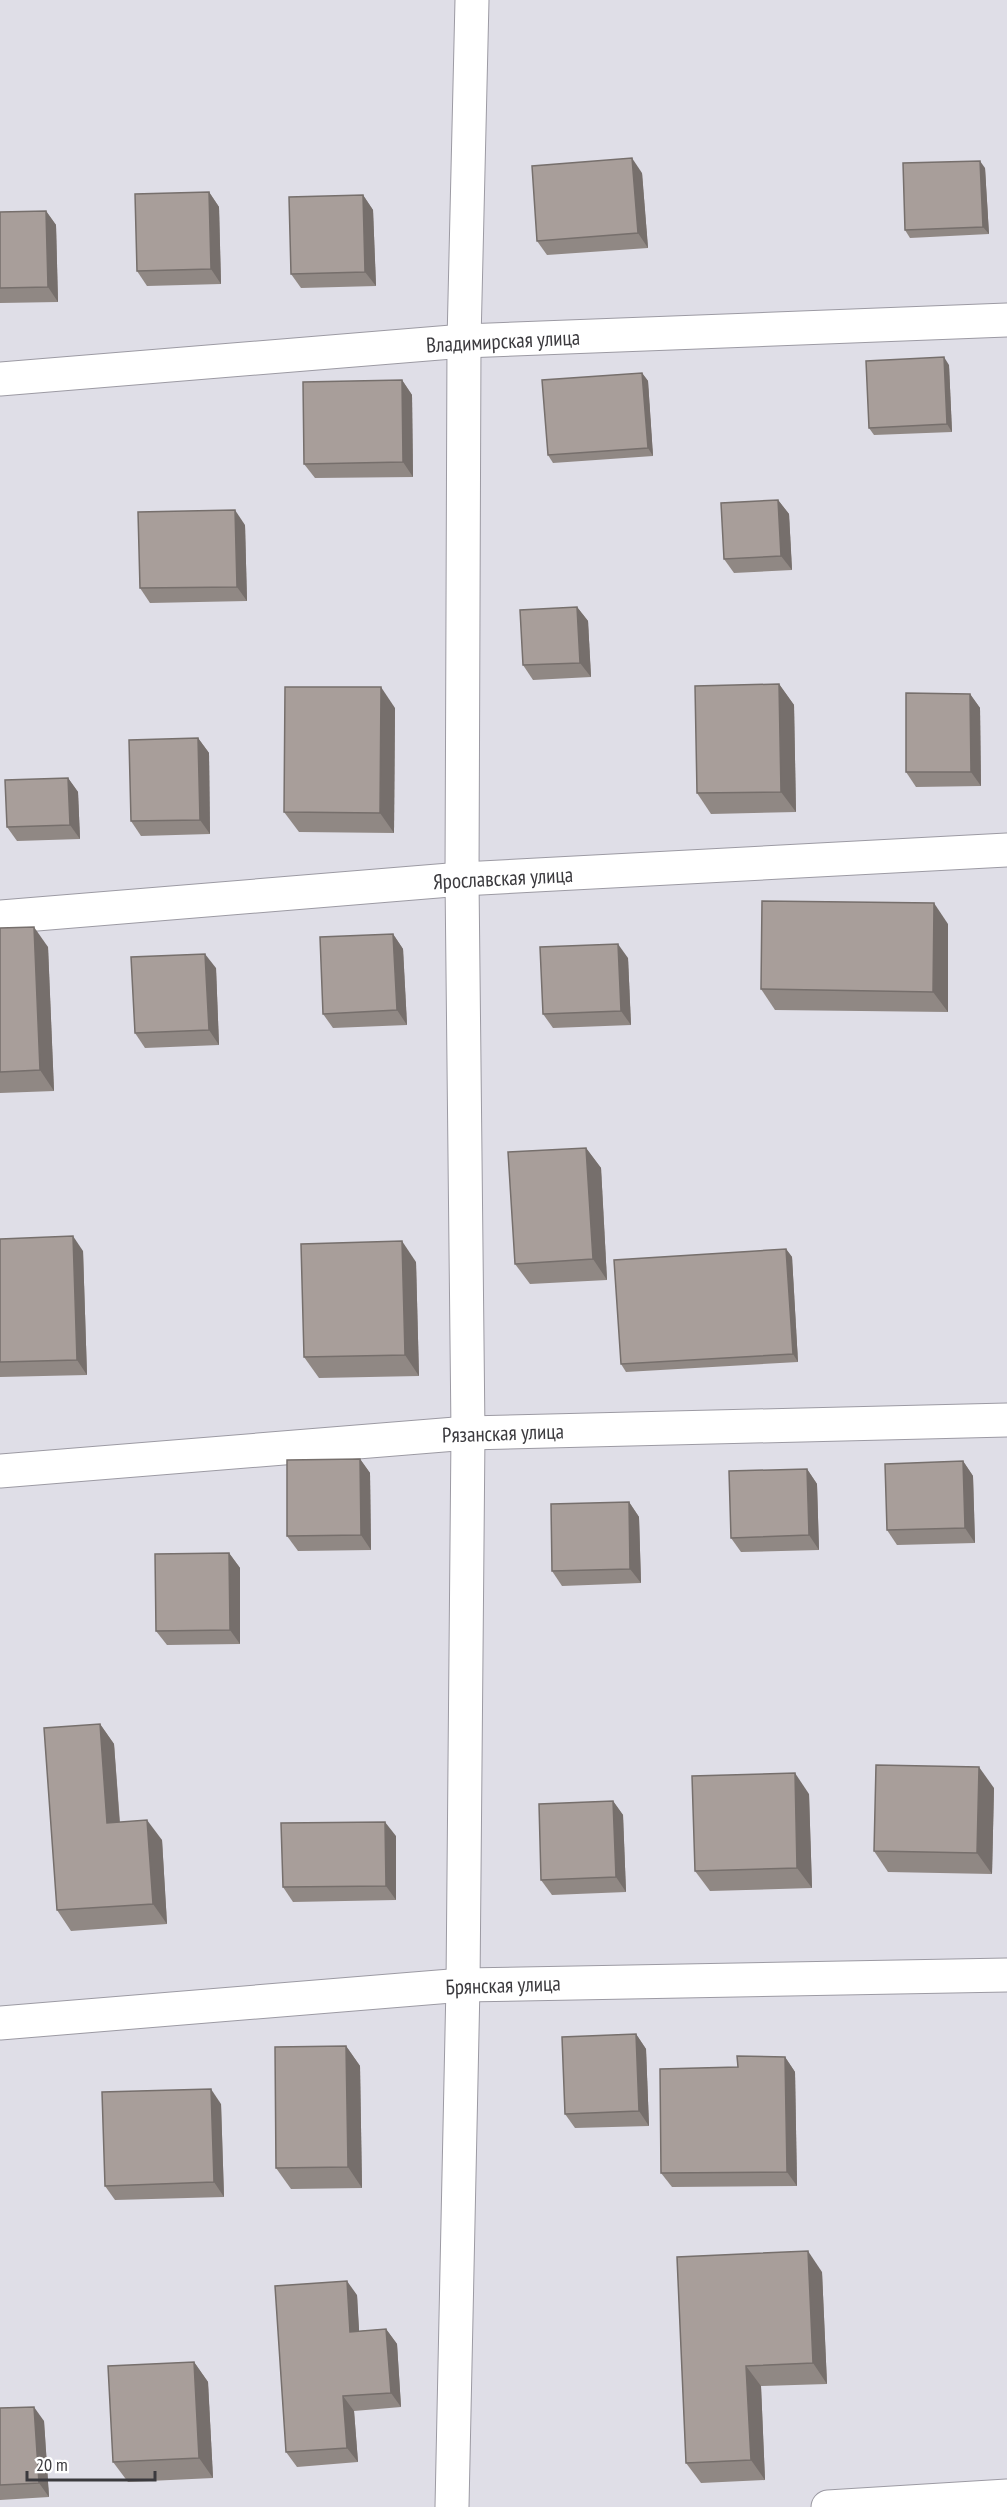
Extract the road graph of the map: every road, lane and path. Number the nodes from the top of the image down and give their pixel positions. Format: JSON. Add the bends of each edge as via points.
{"nodes":[{"id":1,"x":472,"y":0,"type":"edge"},
{"id":2,"x":1007,"y":320,"type":"edge"},
{"id":3,"x":464,"y":341,"type":"junction"},
{"id":4,"x":0,"y":379,"type":"edge"},
{"id":5,"x":1007,"y":850,"type":"edge"},
{"id":6,"x":462,"y":879,"type":"junction"},
{"id":7,"x":0,"y":917,"type":"edge"},
{"id":8,"x":1007,"y":1420,"type":"edge"},
{"id":9,"x":468,"y":1433,"type":"junction"},
{"id":10,"x":0,"y":1471,"type":"edge"},
{"id":11,"x":1007,"y":1976,"type":"edge"},
{"id":12,"x":463,"y":1985,"type":"junction"},
{"id":13,"x":0,"y":2023,"type":"edge"},
{"id":14,"x":1007,"y":2496,"type":"edge"},
{"id":15,"x":452,"y":2507,"type":"edge"},
{"id":16,"x":828,"y":2507,"type":"edge"}],
"edges":[{"from":1,"to":3,"type":"street"},
{"from":2,"to":3,"type":"street","name":"Владимирская улица"},
{"from":3,"to":4,"type":"street","name":"Владимирская улица"},
{"from":3,"to":6,"type":"street"},
{"from":5,"to":6,"type":"street","name":"Ярославская улица"},
{"from":6,"to":7,"type":"street","name":"Ярославская улица"},
{"from":6,"to":9,"type":"street"},
{"from":8,"to":9,"type":"street","name":"Рязанская улица"},
{"from":9,"to":10,"type":"street","name":"Рязанская улица"},
{"from":9,"to":12,"type":"street"},
{"from":11,"to":12,"type":"street","name":"Брянская улица"},
{"from":12,"to":13,"type":"street","name":"Брянская улица"},
{"from":12,"to":15,"type":"street"},
{"from":14,"to":16,"type":"street"}]}
